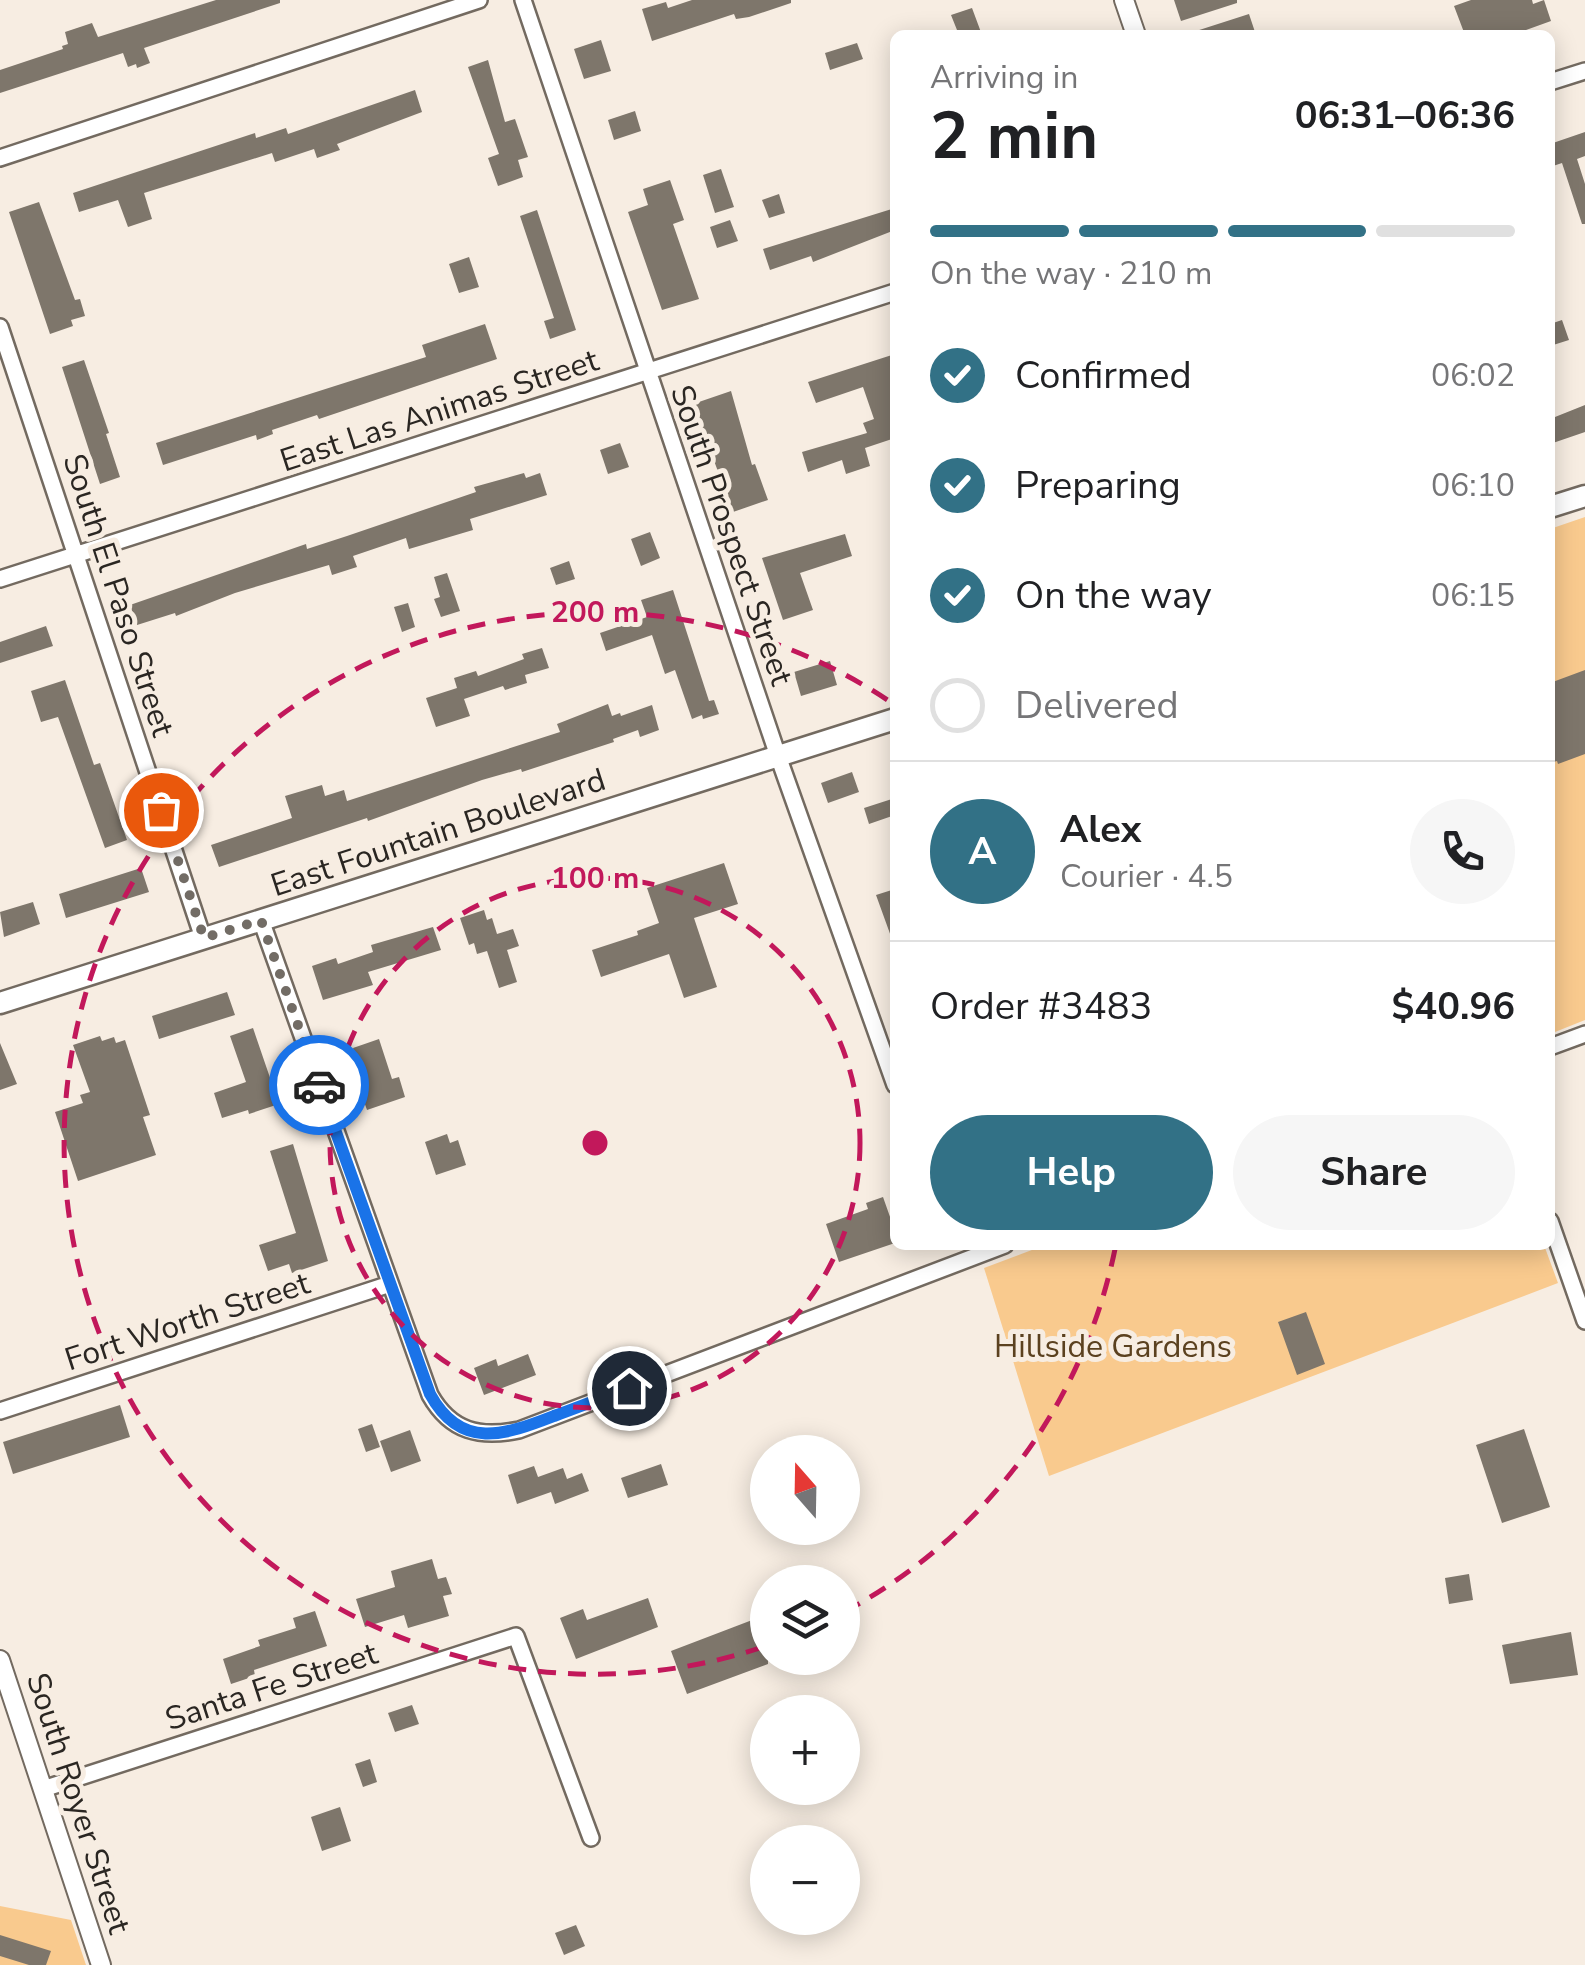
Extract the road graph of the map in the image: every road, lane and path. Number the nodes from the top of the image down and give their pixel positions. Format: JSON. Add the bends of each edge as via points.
{"nodes":[{"id":1,"x":480,"y":0,"type":"edge"},
{"id":2,"x":522,"y":0,"type":"edge"},
{"id":3,"x":1124,"y":0,"type":"edge"},
{"id":4,"x":1134,"y":30,"type":"edge"},
{"id":5,"x":1585,"y":71,"type":"edge"},
{"id":6,"x":1555,"y":80,"type":"edge"},
{"id":7,"x":0,"y":158,"type":"edge"},
{"id":8,"x":890,"y":294,"type":"edge"},
{"id":9,"x":0,"y":327,"type":"edge"},
{"id":10,"x":648,"y":372,"type":"junction"},
{"id":11,"x":1585,"y":496,"type":"edge"},
{"id":12,"x":1555,"y":505,"type":"edge"},
{"id":13,"x":76,"y":554,"type":"junction"},
{"id":14,"x":0,"y":578,"type":"edge"},
{"id":15,"x":890,"y":720,"type":"edge"},
{"id":16,"x":778,"y":756,"type":"junction"},
{"id":17,"x":261,"y":920,"type":"junction"},
{"id":18,"x":204,"y":938,"type":"junction"},
{"id":19,"x":0,"y":1003,"type":"edge"},
{"id":20,"x":1585,"y":1034,"type":"edge"},
{"id":21,"x":1555,"y":1045,"type":"edge"},
{"id":22,"x":890,"y":1071,"type":"edge"},
{"id":23,"x":1555,"y":1235,"type":"edge"},
{"id":24,"x":954,"y":1250,"type":"edge"},
{"id":25,"x":991,"y":1250,"type":"edge"},
{"id":26,"x":958,"y":1262,"type":"junction"},
{"id":27,"x":390,"y":1284,"type":"junction"},
{"id":28,"x":1584,"y":1312,"type":"edge"},
{"id":29,"x":0,"y":1411,"type":"edge"},
{"id":30,"x":0,"y":1660,"type":"edge"},
{"id":31,"x":43,"y":1789,"type":"junction"},
{"id":32,"x":592,"y":1838,"type":"dead end"},
{"id":33,"x":101,"y":1965,"type":"edge"}],
"edges":[{"from":1,"to":7,"type":"street"},
{"from":2,"to":10,"type":"street","name":"South Prospect Street"},
{"from":3,"to":4,"type":"street"},
{"from":5,"to":6,"type":"street"},
{"from":8,"to":10,"type":"street","name":"East Las Animas Street"},
{"from":9,"to":13,"type":"street","name":"South El Paso Street"},
{"from":10,"to":13,"type":"street","name":"East Las Animas Street"},
{"from":10,"to":16,"type":"street","name":"South Prospect Street"},
{"from":11,"to":12,"type":"main road"},
{"from":13,"to":14,"type":"street","name":"East Las Animas Street"},
{"from":13,"to":18,"type":"street","name":"South El Paso Street"},
{"from":15,"to":16,"type":"main road","name":"East Fountain Boulevard"},
{"from":16,"to":17,"type":"main road","name":"East Fountain Boulevard"},
{"from":16,"to":22,"type":"street","name":"South Prospect Street"},
{"from":17,"to":18,"type":"main road","name":"East Fountain Boulevard"},
{"from":17,"to":27,"type":"street"},
{"from":18,"to":19,"type":"main road","name":"East Fountain Boulevard"},
{"from":20,"to":21,"type":"street"},
{"from":23,"to":28,"type":"street"},
{"from":24,"to":26,"type":"street"},
{"from":25,"to":26,"type":"street"},
{"from":26,"to":27,"type":"street","via":[[519,1430],[481,1435],[448,1419],[430,1394]]},
{"from":27,"to":29,"type":"street","name":"Fort Worth Street"},
{"from":30,"to":31,"type":"street","name":"South Royer Street"},
{"from":31,"to":32,"type":"street","name":"Santa Fe Street","via":[[516,1636]]},
{"from":31,"to":33,"type":"street","name":"South Royer Street"}]}
